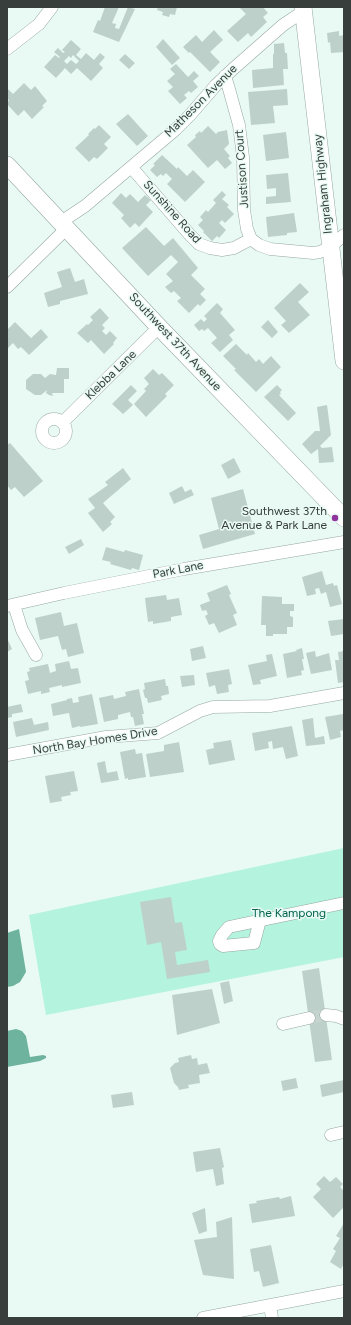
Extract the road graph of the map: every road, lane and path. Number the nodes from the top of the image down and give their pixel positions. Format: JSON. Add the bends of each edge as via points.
{"nodes":[{"id":1,"x":52,"y":7,"type":"edge"},
{"id":2,"x":304,"y":9,"type":"edge"},
{"id":3,"x":7,"y":49,"type":"edge"},
{"id":4,"x":225,"y":76,"type":"junction"},
{"id":5,"x":7,"y":165,"type":"edge"},
{"id":6,"x":132,"y":168,"type":"junction"},
{"id":7,"x":64,"y":225,"type":"junction"},
{"id":8,"x":344,"y":235,"type":"edge"},
{"id":9,"x":251,"y":239,"type":"junction"},
{"id":10,"x":330,"y":247,"type":"junction"},
{"id":11,"x":7,"y":287,"type":"edge"},
{"id":12,"x":159,"y":327,"type":"junction"},
{"id":13,"x":344,"y":361,"type":"edge"},
{"id":14,"x":63,"y":422,"type":"dead end"},
{"id":15,"x":344,"y":518,"type":"edge"},
{"id":16,"x":344,"y":542,"type":"edge"},
{"id":17,"x":10,"y":605,"type":"edge"},
{"id":18,"x":36,"y":655,"type":"dead end"},
{"id":19,"x":344,"y":693,"type":"edge"},
{"id":20,"x":7,"y":755,"type":"edge"},
{"id":21,"x":344,"y":903,"type":"edge"},
{"id":22,"x":260,"y":920,"type":"dead end"},
{"id":23,"x":326,"y":1015,"type":"tunnel mouth"},
{"id":24,"x":309,"y":1018,"type":"tunnel mouth"},
{"id":25,"x":344,"y":1019,"type":"edge"},
{"id":26,"x":283,"y":1024,"type":"dead end"},
{"id":27,"x":344,"y":1132,"type":"edge"},
{"id":28,"x":331,"y":1135,"type":"dead end"},
{"id":29,"x":344,"y":1291,"type":"edge"},
{"id":30,"x":270,"y":1306,"type":"junction"},
{"id":31,"x":203,"y":1318,"type":"edge"},
{"id":32,"x":272,"y":1318,"type":"edge"}],
"edges":[{"from":1,"to":3,"type":"street","via":[[36,27]]},
{"from":2,"to":4,"type":"street","name":"Matheson Avenue","via":[[283,24]]},
{"from":2,"to":10,"type":"street","name":"Ingraham Highway"},
{"from":4,"to":6,"type":"street","name":"Matheson Avenue","via":[[183,123]]},
{"from":4,"to":9,"type":"street","name":"Justison Court","via":[[230,89],[243,156],[244,210]]},
{"from":5,"to":7,"type":"street","name":"Southwest 37th Avenue"},
{"from":6,"to":7,"type":"street","name":"Matheson Avenue"},
{"from":6,"to":9,"type":"street","name":"Sunshine Road","via":[[199,244],[222,250],[234,248]]},
{"from":7,"to":11,"type":"street","name":"Matheson Avenue"},
{"from":7,"to":12,"type":"street","name":"Southwest 37th Avenue"},
{"from":8,"to":10,"type":"street"},
{"from":9,"to":10,"type":"street","via":[[262,247],[282,251],[313,253]]},
{"from":10,"to":13,"type":"street","name":"Ingraham Highway"},
{"from":12,"to":14,"type":"street","name":"Klebba Lane"},
{"from":12,"to":15,"type":"street","name":"Southwest 37th Avenue"},
{"from":16,"to":17,"type":"street","name":"Park Lane","via":[[184,569]]},
{"from":17,"to":18,"type":"street"},
{"from":19,"to":20,"type":"street","name":"North Bay Homes Drive","via":[[270,706],[213,707],[158,733],[106,737]]},
{"from":21,"to":22,"type":"street"},
{"from":23,"to":25,"type":"street"},
{"from":24,"to":26,"type":"street"},
{"from":27,"to":28,"type":"street"},
{"from":29,"to":30,"type":"street"},
{"from":30,"to":31,"type":"street"},
{"from":30,"to":32,"type":"street"}]}
